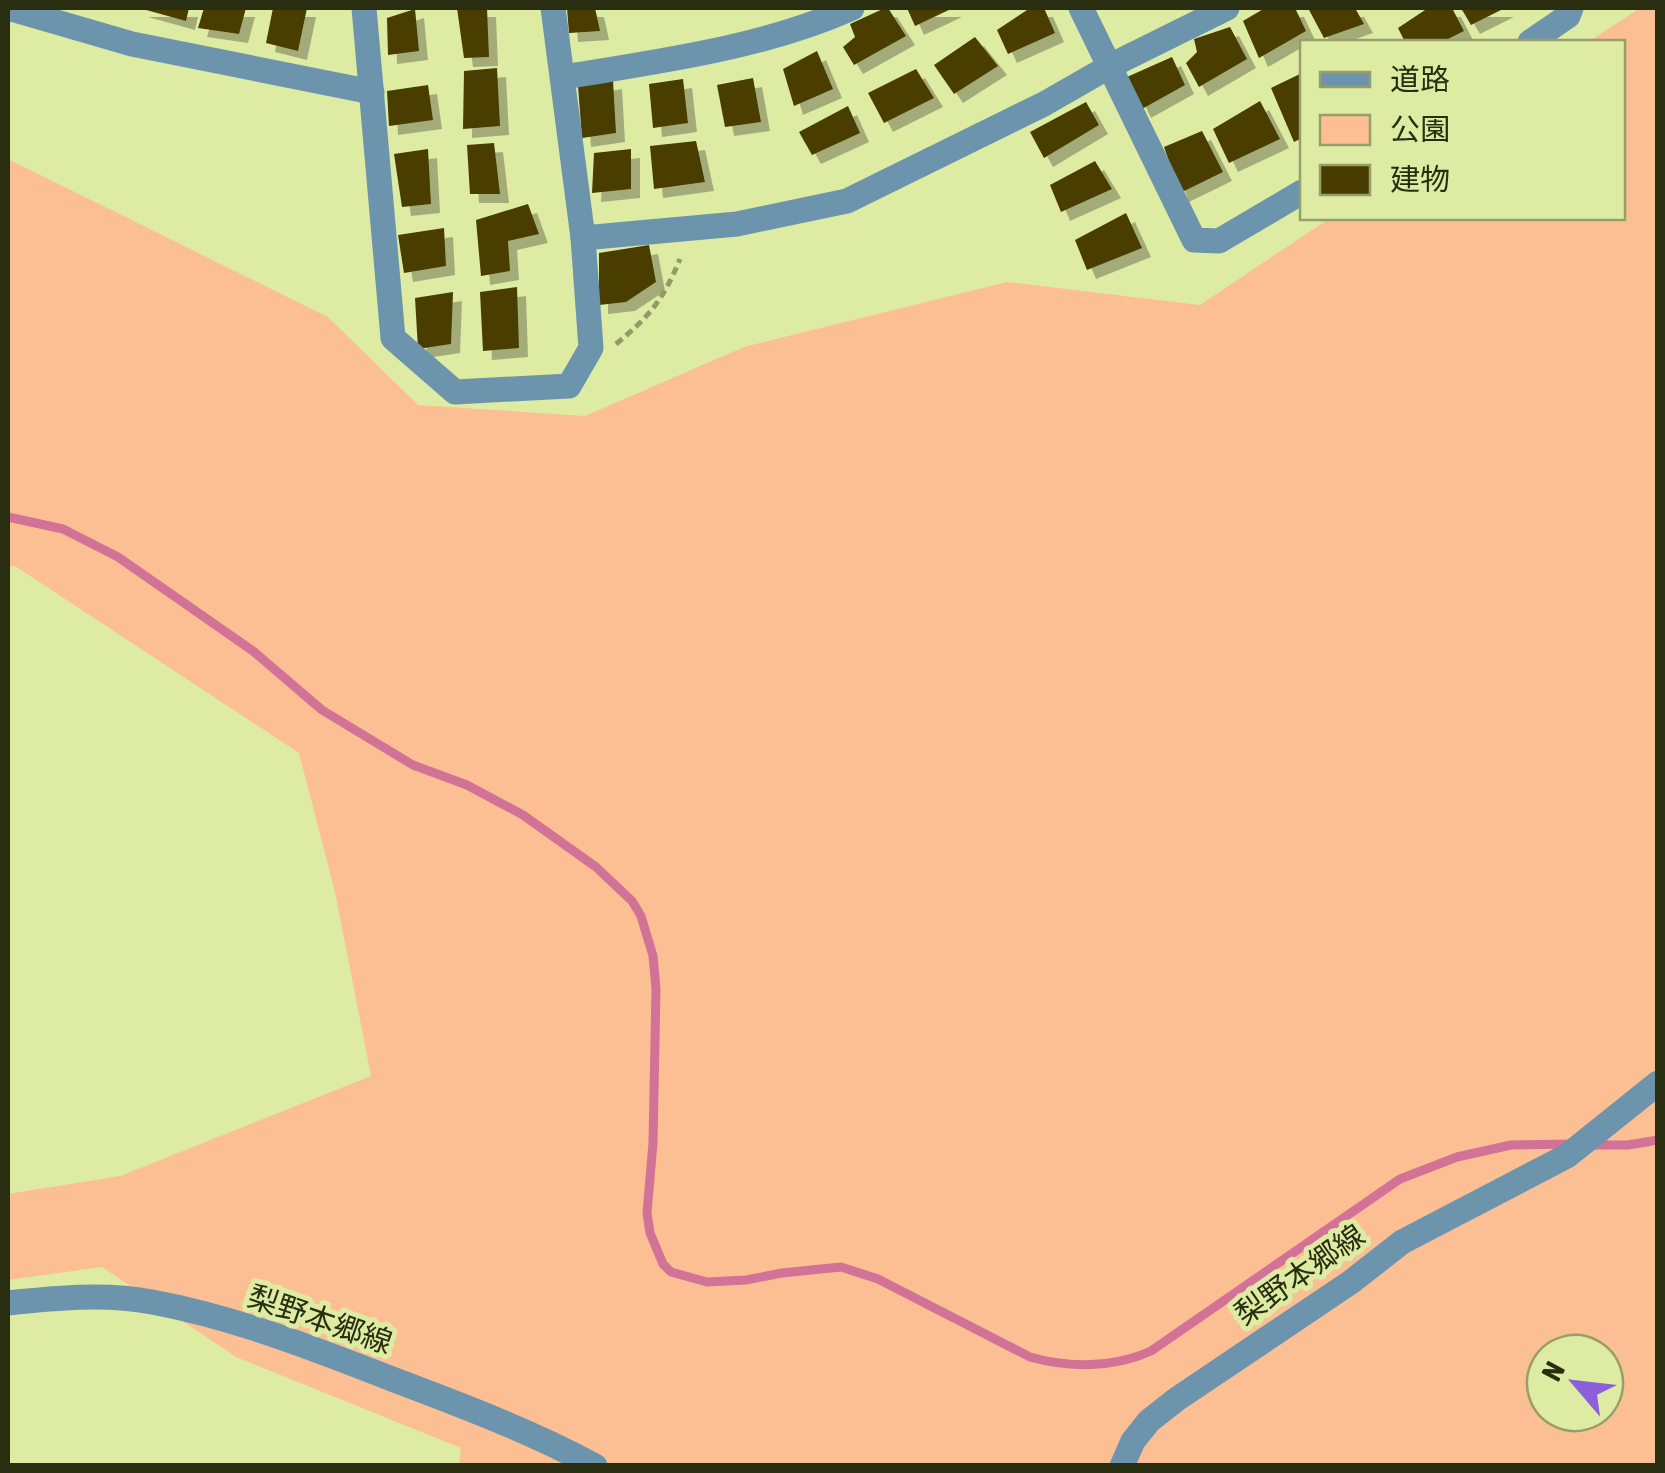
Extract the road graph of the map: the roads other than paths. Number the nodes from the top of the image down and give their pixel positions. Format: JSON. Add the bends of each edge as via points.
{"nodes":[{"id":1,"x":8,"y":8,"type":"edge"},
{"id":2,"x":364,"y":8,"type":"edge"},
{"id":3,"x":553,"y":8,"type":"edge"},
{"id":4,"x":852,"y":8,"type":"edge"},
{"id":5,"x":1081,"y":8,"type":"edge"},
{"id":6,"x":1227,"y":8,"type":"edge"},
{"id":7,"x":1572,"y":8,"type":"edge"},
{"id":8,"x":1533,"y":40,"type":"edge"},
{"id":9,"x":1112,"y":65,"type":"junction"},
{"id":10,"x":564,"y":77,"type":"junction"},
{"id":11,"x":372,"y":92,"type":"junction"},
{"id":12,"x":1300,"y":193,"type":"edge"},
{"id":13,"x":582,"y":238,"type":"junction"},
{"id":14,"x":1658,"y":1083,"type":"edge"},
{"id":15,"x":8,"y":1303,"type":"edge"},
{"id":16,"x":596,"y":1466,"type":"edge"},
{"id":17,"x":1122,"y":1466,"type":"edge"}],
"edges":[{"from":1,"to":11,"type":"street","via":[[132,44]]},
{"from":2,"to":11,"type":"street"},
{"from":3,"to":10,"type":"street"},
{"from":4,"to":10,"type":"street","via":[[808,27]]},
{"from":5,"to":9,"type":"street"},
{"from":6,"to":9,"type":"street"},
{"from":7,"to":8,"type":"street"},
{"from":9,"to":12,"type":"street","via":[[1194,240],[1219,241]]},
{"from":9,"to":13,"type":"street","via":[[846,201],[738,224]]},
{"from":10,"to":13,"type":"street"},
{"from":11,"to":13,"type":"street","via":[[393,338],[454,392],[569,386],[590,348]]},
{"from":14,"to":17,"type":"street","name":"梨野本郷線","via":[[1567,1156],[1402,1242],[1177,1399],[1149,1421]]},
{"from":15,"to":16,"type":"street","name":"梨野本郷線","via":[[150,1301],[228,1322],[449,1401]]}]}
